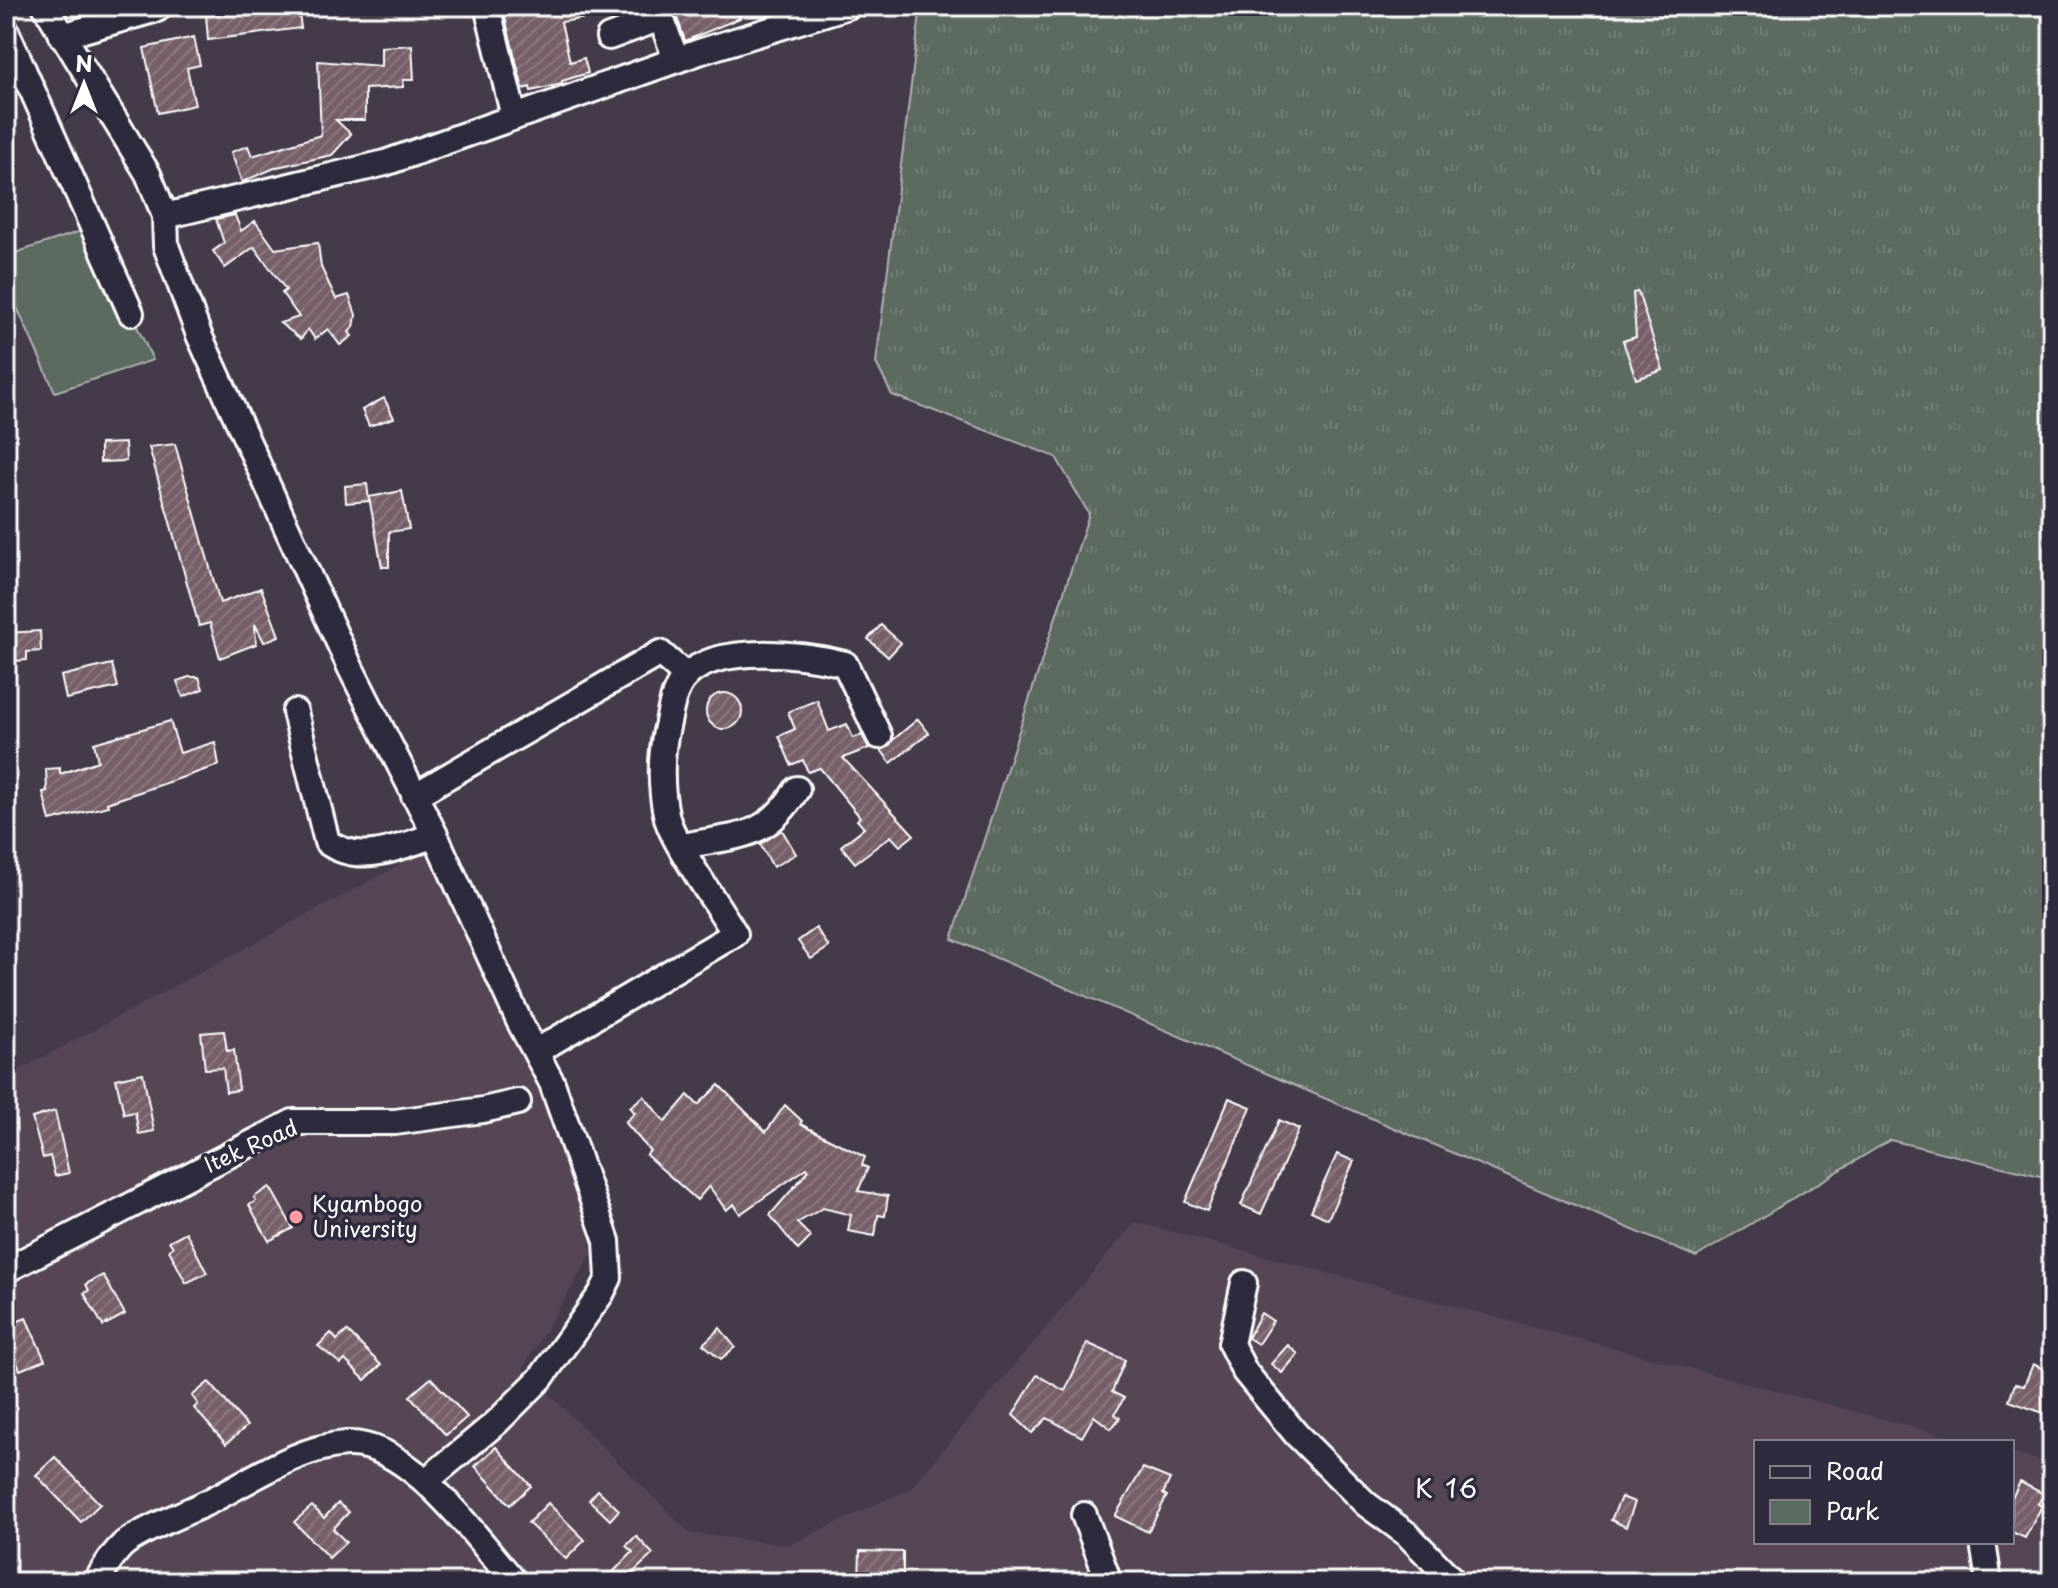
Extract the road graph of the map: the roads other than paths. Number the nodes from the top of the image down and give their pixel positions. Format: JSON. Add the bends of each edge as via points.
{"nodes":[{"id":1,"x":45,"y":6,"type":"edge"},
{"id":2,"x":487,"y":6,"type":"edge"},
{"id":3,"x":848,"y":6,"type":"edge"},
{"id":4,"x":157,"y":9,"type":"dead end"},
{"id":5,"x":819,"y":10,"type":"edge"},
{"id":6,"x":659,"y":12,"type":"edge"},
{"id":7,"x":6,"y":31,"type":"edge"},
{"id":8,"x":62,"y":36,"type":"junction"},
{"id":9,"x":609,"y":37,"type":"dead end"},
{"id":10,"x":676,"y":60,"type":"junction"},
{"id":11,"x":514,"y":117,"type":"junction"},
{"id":12,"x":165,"y":216,"type":"junction"},
{"id":13,"x":131,"y":313,"type":"dead end"},
{"id":14,"x":686,"y":676,"type":"junction"},
{"id":15,"x":295,"y":712,"type":"dead end"},
{"id":16,"x":879,"y":736,"type":"dead end"},
{"id":17,"x":797,"y":789,"type":"dead end"},
{"id":18,"x":414,"y":796,"type":"junction"},
{"id":19,"x":435,"y":835,"type":"junction"},
{"id":20,"x":683,"y":846,"type":"junction"},
{"id":21,"x":537,"y":1051,"type":"junction"},
{"id":22,"x":518,"y":1102,"type":"dead end"},
{"id":23,"x":6,"y":1270,"type":"edge"},
{"id":24,"x":1244,"y":1283,"type":"dead end"},
{"id":25,"x":426,"y":1481,"type":"junction"},
{"id":26,"x":1084,"y":1515,"type":"dead end"},
{"id":27,"x":1983,"y":1544,"type":"edge"},
{"id":28,"x":96,"y":1582,"type":"edge"},
{"id":29,"x":515,"y":1582,"type":"edge"},
{"id":30,"x":1109,"y":1582,"type":"edge"},
{"id":31,"x":1454,"y":1582,"type":"edge"},
{"id":32,"x":1989,"y":1582,"type":"edge"}],
"edges":[{"from":1,"to":8,"type":"street"},
{"from":2,"to":11,"type":"street"},
{"from":3,"to":5,"type":"street"},
{"from":4,"to":8,"type":"street"},
{"from":5,"to":10,"type":"street"},
{"from":6,"to":9,"type":"street"},
{"from":6,"to":10,"type":"street"},
{"from":7,"to":13,"type":"street"},
{"from":8,"to":12,"type":"street","via":[[129,139]]},
{"from":10,"to":11,"type":"street"},
{"from":11,"to":12,"type":"street","via":[[385,163]]},
{"from":12,"to":18,"type":"street","via":[[164,238],[199,335]]},
{"from":14,"to":16,"type":"street","via":[[706,663],[734,656],[766,654],[845,664]]},
{"from":14,"to":18,"type":"street","via":[[660,653]]},
{"from":14,"to":20,"type":"street","via":[[674,695],[664,737],[662,784],[668,821]]},
{"from":15,"to":19,"type":"street","via":[[327,842],[359,856]]},
{"from":17,"to":20,"type":"street","via":[[784,811],[759,830]]},
{"from":18,"to":19,"type":"street"},
{"from":19,"to":21,"type":"street"},
{"from":20,"to":21,"type":"street","via":[[735,934]]},
{"from":21,"to":25,"type":"street","via":[[607,1241],[609,1278],[541,1378]]},
{"from":22,"to":23,"type":"street","name":"Itek Road","via":[[395,1122],[293,1122]]},
{"from":24,"to":31,"type":"street","via":[[1231,1344],[1245,1372],[1296,1434]]},
{"from":25,"to":28,"type":"street","via":[[401,1459],[374,1447],[322,1449],[125,1543]]},
{"from":25,"to":29,"type":"street"},
{"from":26,"to":30,"type":"street"},
{"from":27,"to":32,"type":"street"}]}
